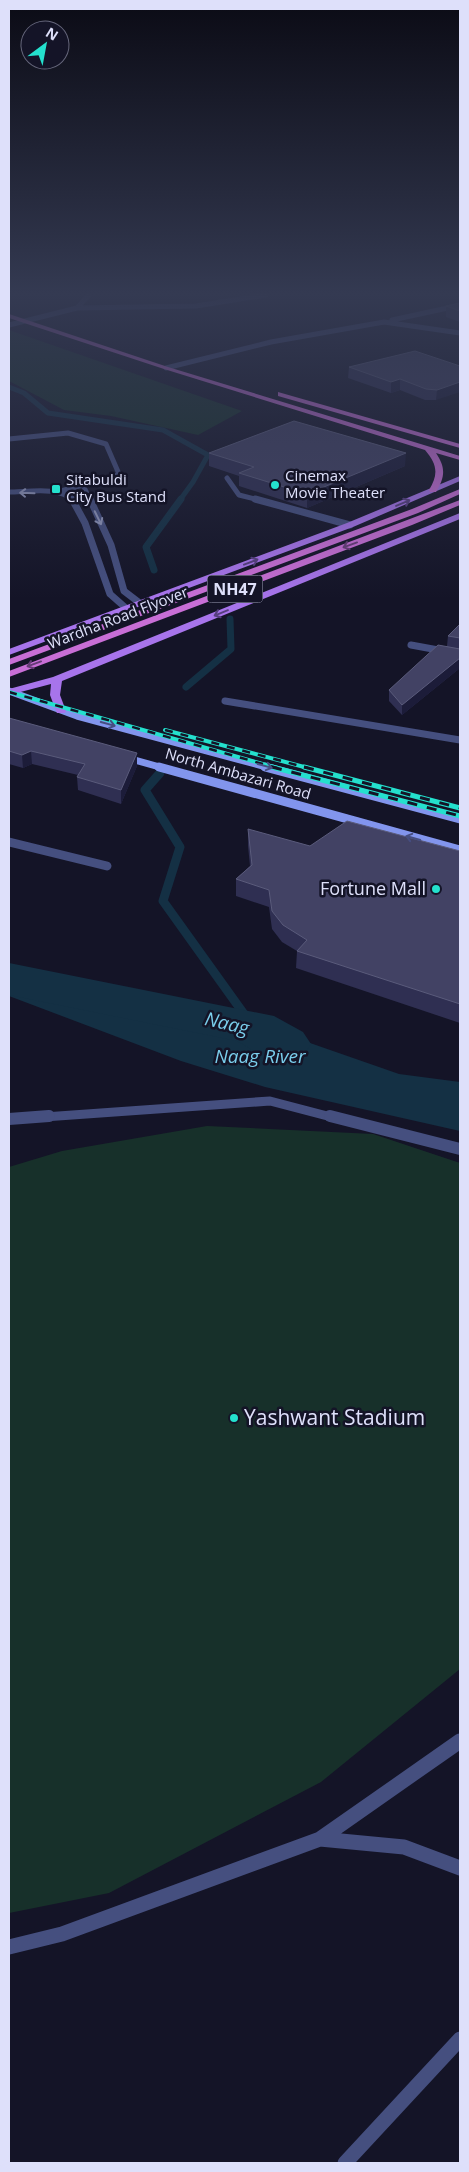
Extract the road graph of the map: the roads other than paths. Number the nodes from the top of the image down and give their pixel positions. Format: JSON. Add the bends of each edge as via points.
{"nodes":[{"id":1,"x":259,"y":396,"type":"edge"},
{"id":2,"x":289,"y":396,"type":"edge"},
{"id":3,"x":9,"y":438,"type":"edge"},
{"id":4,"x":443,"y":442,"type":"junction"},
{"id":5,"x":460,"y":442,"type":"edge"},
{"id":6,"x":460,"y":446,"type":"edge"},
{"id":7,"x":428,"y":448,"type":"junction"},
{"id":8,"x":460,"y":458,"type":"edge"},
{"id":9,"x":226,"y":478,"type":"edge"},
{"id":10,"x":460,"y":478,"type":"edge"},
{"id":11,"x":83,"y":485,"type":"junction"},
{"id":12,"x":433,"y":490,"type":"junction"},
{"id":13,"x":460,"y":491,"type":"edge"},
{"id":14,"x":9,"y":492,"type":"edge"},
{"id":15,"x":56,"y":492,"type":"junction"},
{"id":16,"x":460,"y":502,"type":"edge"},
{"id":17,"x":460,"y":516,"type":"edge"},
{"id":18,"x":350,"y":525,"type":"junction"},
{"id":19,"x":142,"y":604,"type":"junction"},
{"id":20,"x":127,"y":609,"type":"junction"},
{"id":21,"x":44,"y":640,"type":"junction"},
{"id":22,"x":9,"y":642,"type":"edge"},
{"id":23,"x":411,"y":645,"type":"dead end"},
{"id":24,"x":9,"y":652,"type":"edge"},
{"id":25,"x":460,"y":654,"type":"edge"},
{"id":26,"x":9,"y":662,"type":"edge"},
{"id":27,"x":9,"y":674,"type":"edge"},
{"id":28,"x":57,"y":679,"type":"junction"},
{"id":29,"x":9,"y":691,"type":"edge"},
{"id":30,"x":225,"y":701,"type":"dead end"},
{"id":31,"x":61,"y":711,"type":"junction"},
{"id":32,"x":460,"y":740,"type":"edge"},
{"id":33,"x":117,"y":755,"type":"edge"},
{"id":34,"x":460,"y":818,"type":"edge"},
{"id":35,"x":9,"y":842,"type":"edge"},
{"id":36,"x":460,"y":850,"type":"edge"},
{"id":37,"x":107,"y":866,"type":"dead end"},
{"id":38,"x":9,"y":1119,"type":"edge"},
{"id":39,"x":460,"y":1149,"type":"edge"},
{"id":40,"x":460,"y":1741,"type":"edge"},
{"id":41,"x":320,"y":1839,"type":"junction"},
{"id":42,"x":460,"y":1868,"type":"edge"},
{"id":43,"x":9,"y":1948,"type":"edge"},
{"id":44,"x":460,"y":2039,"type":"edge"},
{"id":45,"x":344,"y":2163,"type":"edge"}],
"edges":[{"from":1,"to":7,"type":"highway"},
{"from":2,"to":4,"type":"highway"},
{"from":3,"to":11,"type":"street","via":[[68,433],[106,444],[118,474]]},
{"from":4,"to":5,"type":"highway"},
{"from":4,"to":6,"type":"highway"},
{"from":7,"to":8,"type":"highway"},
{"from":7,"to":12,"type":"highway","via":[[441,472],[441,479]]},
{"from":9,"to":18,"type":"street","via":[[238,495]]},
{"from":10,"to":12,"type":"main road"},
{"from":11,"to":15,"type":"street"},
{"from":11,"to":19,"type":"street","one_way":true,"via":[[111,545],[124,591]]},
{"from":18,"to":12,"type":"main road","one_way":true},
{"from":13,"to":26,"type":"highway","name":"Wardha Road Flyover","number":"NH47"},
{"from":15,"to":14,"type":"street","one_way":true},
{"from":15,"to":20,"type":"street","via":[[71,498],[84,523],[110,594]]},
{"from":16,"to":27,"type":"highway","name":"Wardha Road Flyover","number":"NH47","one_way":true},
{"from":17,"to":28,"type":"main road","one_way":true},
{"from":19,"to":18,"type":"main road","one_way":true},
{"from":19,"to":20,"type":"main road"},
{"from":20,"to":21,"type":"main road"},
{"from":21,"to":22,"type":"main road"},
{"from":21,"to":24,"type":"main road"},
{"from":23,"to":25,"type":"street"},
{"from":28,"to":29,"type":"main road"},
{"from":28,"to":31,"type":"main road","via":[[55,695]]},
{"from":29,"to":31,"type":"main road"},
{"from":30,"to":32,"type":"street"},
{"from":31,"to":34,"type":"main road","one_way":true},
{"from":36,"to":33,"type":"main road","name":"North Ambazari Road","one_way":true},
{"from":35,"to":37,"type":"street"},
{"from":38,"to":39,"type":"street","via":[[270,1100]]},
{"from":40,"to":41,"type":"street"},
{"from":41,"to":42,"type":"street","via":[[404,1847]]},
{"from":41,"to":43,"type":"street","via":[[62,1934]]},
{"from":44,"to":45,"type":"street"}]}
